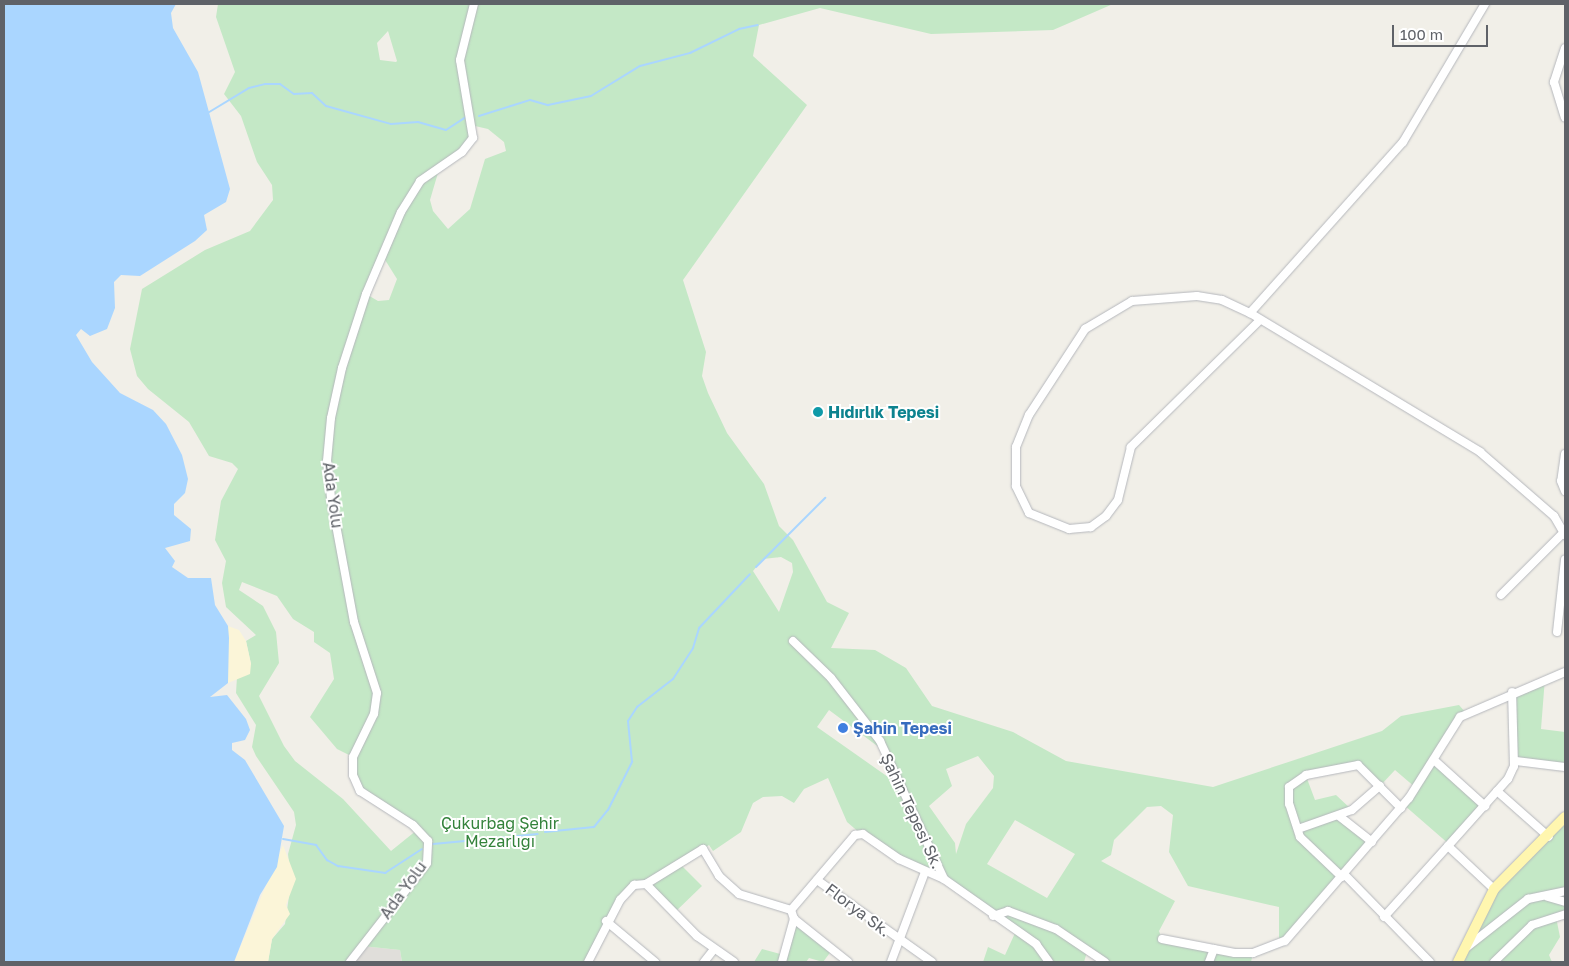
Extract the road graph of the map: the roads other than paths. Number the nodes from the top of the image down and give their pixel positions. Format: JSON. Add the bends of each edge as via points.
{"nodes":[{"id":1,"x":474,"y":4,"type":"edge"},
{"id":2,"x":1485,"y":4,"type":"edge"},
{"id":3,"x":1565,"y":48,"type":"edge"},
{"id":4,"x":1565,"y":117,"type":"edge"},
{"id":5,"x":1250,"y":313,"type":"junction"},
{"id":6,"x":1260,"y":321,"type":"junction"},
{"id":7,"x":1565,"y":454,"type":"edge"},
{"id":8,"x":1565,"y":491,"type":"edge"},
{"id":9,"x":1565,"y":534,"type":"edge"},
{"id":10,"x":1565,"y":560,"type":"edge"},
{"id":11,"x":1501,"y":594,"type":"dead end"},
{"id":12,"x":1557,"y":632,"type":"dead end"},
{"id":13,"x":792,"y":641,"type":"dead end"},
{"id":14,"x":1565,"y":672,"type":"edge"},
{"id":15,"x":1512,"y":692,"type":"junction"},
{"id":16,"x":1434,"y":760,"type":"junction"},
{"id":17,"x":1516,"y":761,"type":"junction"},
{"id":18,"x":1565,"y":767,"type":"edge"},
{"id":19,"x":1380,"y":786,"type":"junction"},
{"id":20,"x":1498,"y":791,"type":"junction"},
{"id":21,"x":1485,"y":806,"type":"junction"},
{"id":22,"x":1401,"y":808,"type":"junction"},
{"id":23,"x":1339,"y":816,"type":"junction"},
{"id":24,"x":1565,"y":817,"type":"edge"},
{"id":25,"x":1298,"y":829,"type":"junction"},
{"id":26,"x":1550,"y":837,"type":"junction"},
{"id":27,"x":1372,"y":842,"type":"junction"},
{"id":28,"x":1448,"y":846,"type":"junction"},
{"id":29,"x":925,"y":872,"type":"junction"},
{"id":30,"x":1343,"y":876,"type":"junction"},
{"id":31,"x":944,"y":879,"type":"junction"},
{"id":32,"x":817,"y":880,"type":"junction"},
{"id":33,"x":646,"y":884,"type":"junction"},
{"id":34,"x":1494,"y":889,"type":"junction"},
{"id":35,"x":1565,"y":891,"type":"edge"},
{"id":36,"x":1544,"y":897,"type":"junction"},
{"id":37,"x":1565,"y":902,"type":"edge"},
{"id":38,"x":791,"y":910,"type":"junction"},
{"id":39,"x":1565,"y":914,"type":"edge"},
{"id":40,"x":993,"y":916,"type":"junction"},
{"id":41,"x":1384,"y":917,"type":"junction"},
{"id":42,"x":794,"y":919,"type":"junction"},
{"id":43,"x":606,"y":921,"type":"junction"},
{"id":44,"x":1162,"y":939,"type":"dead end"},
{"id":45,"x":898,"y":941,"type":"junction"},
{"id":46,"x":1214,"y":949,"type":"junction"},
{"id":47,"x":714,"y":950,"type":"junction"},
{"id":48,"x":1463,"y":951,"type":"junction"},
{"id":49,"x":350,"y":962,"type":"edge"},
{"id":50,"x":588,"y":962,"type":"edge"},
{"id":51,"x":655,"y":962,"type":"edge"},
{"id":52,"x":704,"y":962,"type":"edge"},
{"id":53,"x":734,"y":962,"type":"edge"},
{"id":54,"x":782,"y":962,"type":"edge"},
{"id":55,"x":848,"y":962,"type":"edge"},
{"id":56,"x":891,"y":962,"type":"edge"},
{"id":57,"x":932,"y":962,"type":"edge"},
{"id":58,"x":1050,"y":962,"type":"edge"},
{"id":59,"x":1106,"y":962,"type":"edge"},
{"id":60,"x":1209,"y":962,"type":"edge"},
{"id":61,"x":1430,"y":962,"type":"edge"},
{"id":62,"x":1458,"y":962,"type":"edge"},
{"id":63,"x":1494,"y":962,"type":"edge"}],
"edges":[{"from":1,"to":49,"type":"street","name":"Ada Yolu","via":[[460,60],[473,138],[462,152],[420,181],[401,212],[366,294],[342,368],[331,418],[328,461],[331,498],[354,622],[377,693],[374,714],[354,756],[352,775],[360,791],[413,825],[428,841],[427,863]]},
{"from":2,"to":5,"type":"street","via":[[1403,142]]},
{"from":3,"to":4,"type":"street","via":[[1554,82]]},
{"from":5,"to":6,"type":"street"},
{"from":5,"to":6,"type":"street","via":[[1222,300],[1197,296],[1132,301],[1084,329],[1029,415],[1016,447],[1016,486],[1029,513],[1069,529],[1091,527],[1106,516],[1118,500],[1131,447]]},
{"from":6,"to":9,"type":"street","via":[[1480,452],[1539,502]]},
{"from":7,"to":8,"type":"street","via":[[1561,481]]},
{"from":9,"to":11,"type":"street"},
{"from":10,"to":12,"type":"street"},
{"from":13,"to":31,"type":"street","name":"Şahin Tepesi Sk.","via":[[831,678],[880,741]]},
{"from":14,"to":15,"type":"street"},
{"from":15,"to":16,"type":"street","via":[[1460,717]]},
{"from":15,"to":17,"type":"street"},
{"from":16,"to":21,"type":"street"},
{"from":16,"to":22,"type":"street"},
{"from":17,"to":18,"type":"street"},
{"from":17,"to":20,"type":"street"},
{"from":19,"to":22,"type":"street"},
{"from":19,"to":23,"type":"street"},
{"from":19,"to":25,"type":"street","via":[[1358,765],[1295,781],[1289,787],[1289,804]]},
{"from":20,"to":21,"type":"street"},
{"from":20,"to":26,"type":"street"},
{"from":21,"to":28,"type":"street"},
{"from":22,"to":27,"type":"street"},
{"from":23,"to":25,"type":"street"},
{"from":23,"to":27,"type":"street"},
{"from":24,"to":26,"type":"main road"},
{"from":25,"to":30,"type":"street","via":[[1313,852]]},
{"from":26,"to":34,"type":"main road"},
{"from":27,"to":30,"type":"street"},
{"from":28,"to":34,"type":"street"},
{"from":28,"to":41,"type":"street"},
{"from":29,"to":31,"type":"street"},
{"from":29,"to":32,"type":"street","via":[[863,834],[855,835]]},
{"from":29,"to":45,"type":"street"},
{"from":30,"to":41,"type":"street"},
{"from":30,"to":46,"type":"street","via":[[1285,941],[1253,953]]},
{"from":31,"to":40,"type":"street","name":"Şahin Tepesi Sk."},
{"from":32,"to":38,"type":"street"},
{"from":32,"to":45,"type":"street","name":"Florya Sk."},
{"from":33,"to":38,"type":"street","via":[[703,849],[719,876],[739,894]]},
{"from":33,"to":43,"type":"street","via":[[626,892]]},
{"from":33,"to":47,"type":"street"},
{"from":34,"to":48,"type":"main road"},
{"from":35,"to":36,"type":"street"},
{"from":36,"to":37,"type":"street"},
{"from":36,"to":48,"type":"street","via":[[1514,908]]},
{"from":38,"to":42,"type":"street"},
{"from":39,"to":63,"type":"street","via":[[1532,925]]},
{"from":40,"to":58,"type":"street","name":"Şahin Tepesi Sk.","via":[[1036,944]]},
{"from":40,"to":59,"type":"street","via":[[1008,911],[1056,929]]},
{"from":41,"to":61,"type":"street"},
{"from":42,"to":54,"type":"street"},
{"from":42,"to":55,"type":"street"},
{"from":43,"to":50,"type":"street"},
{"from":43,"to":51,"type":"street"},
{"from":44,"to":46,"type":"street"},
{"from":45,"to":56,"type":"street"},
{"from":45,"to":57,"type":"street","name":"Florya Sk."},
{"from":46,"to":60,"type":"street"},
{"from":47,"to":52,"type":"street"},
{"from":47,"to":53,"type":"street"},
{"from":48,"to":62,"type":"main road"}]}
